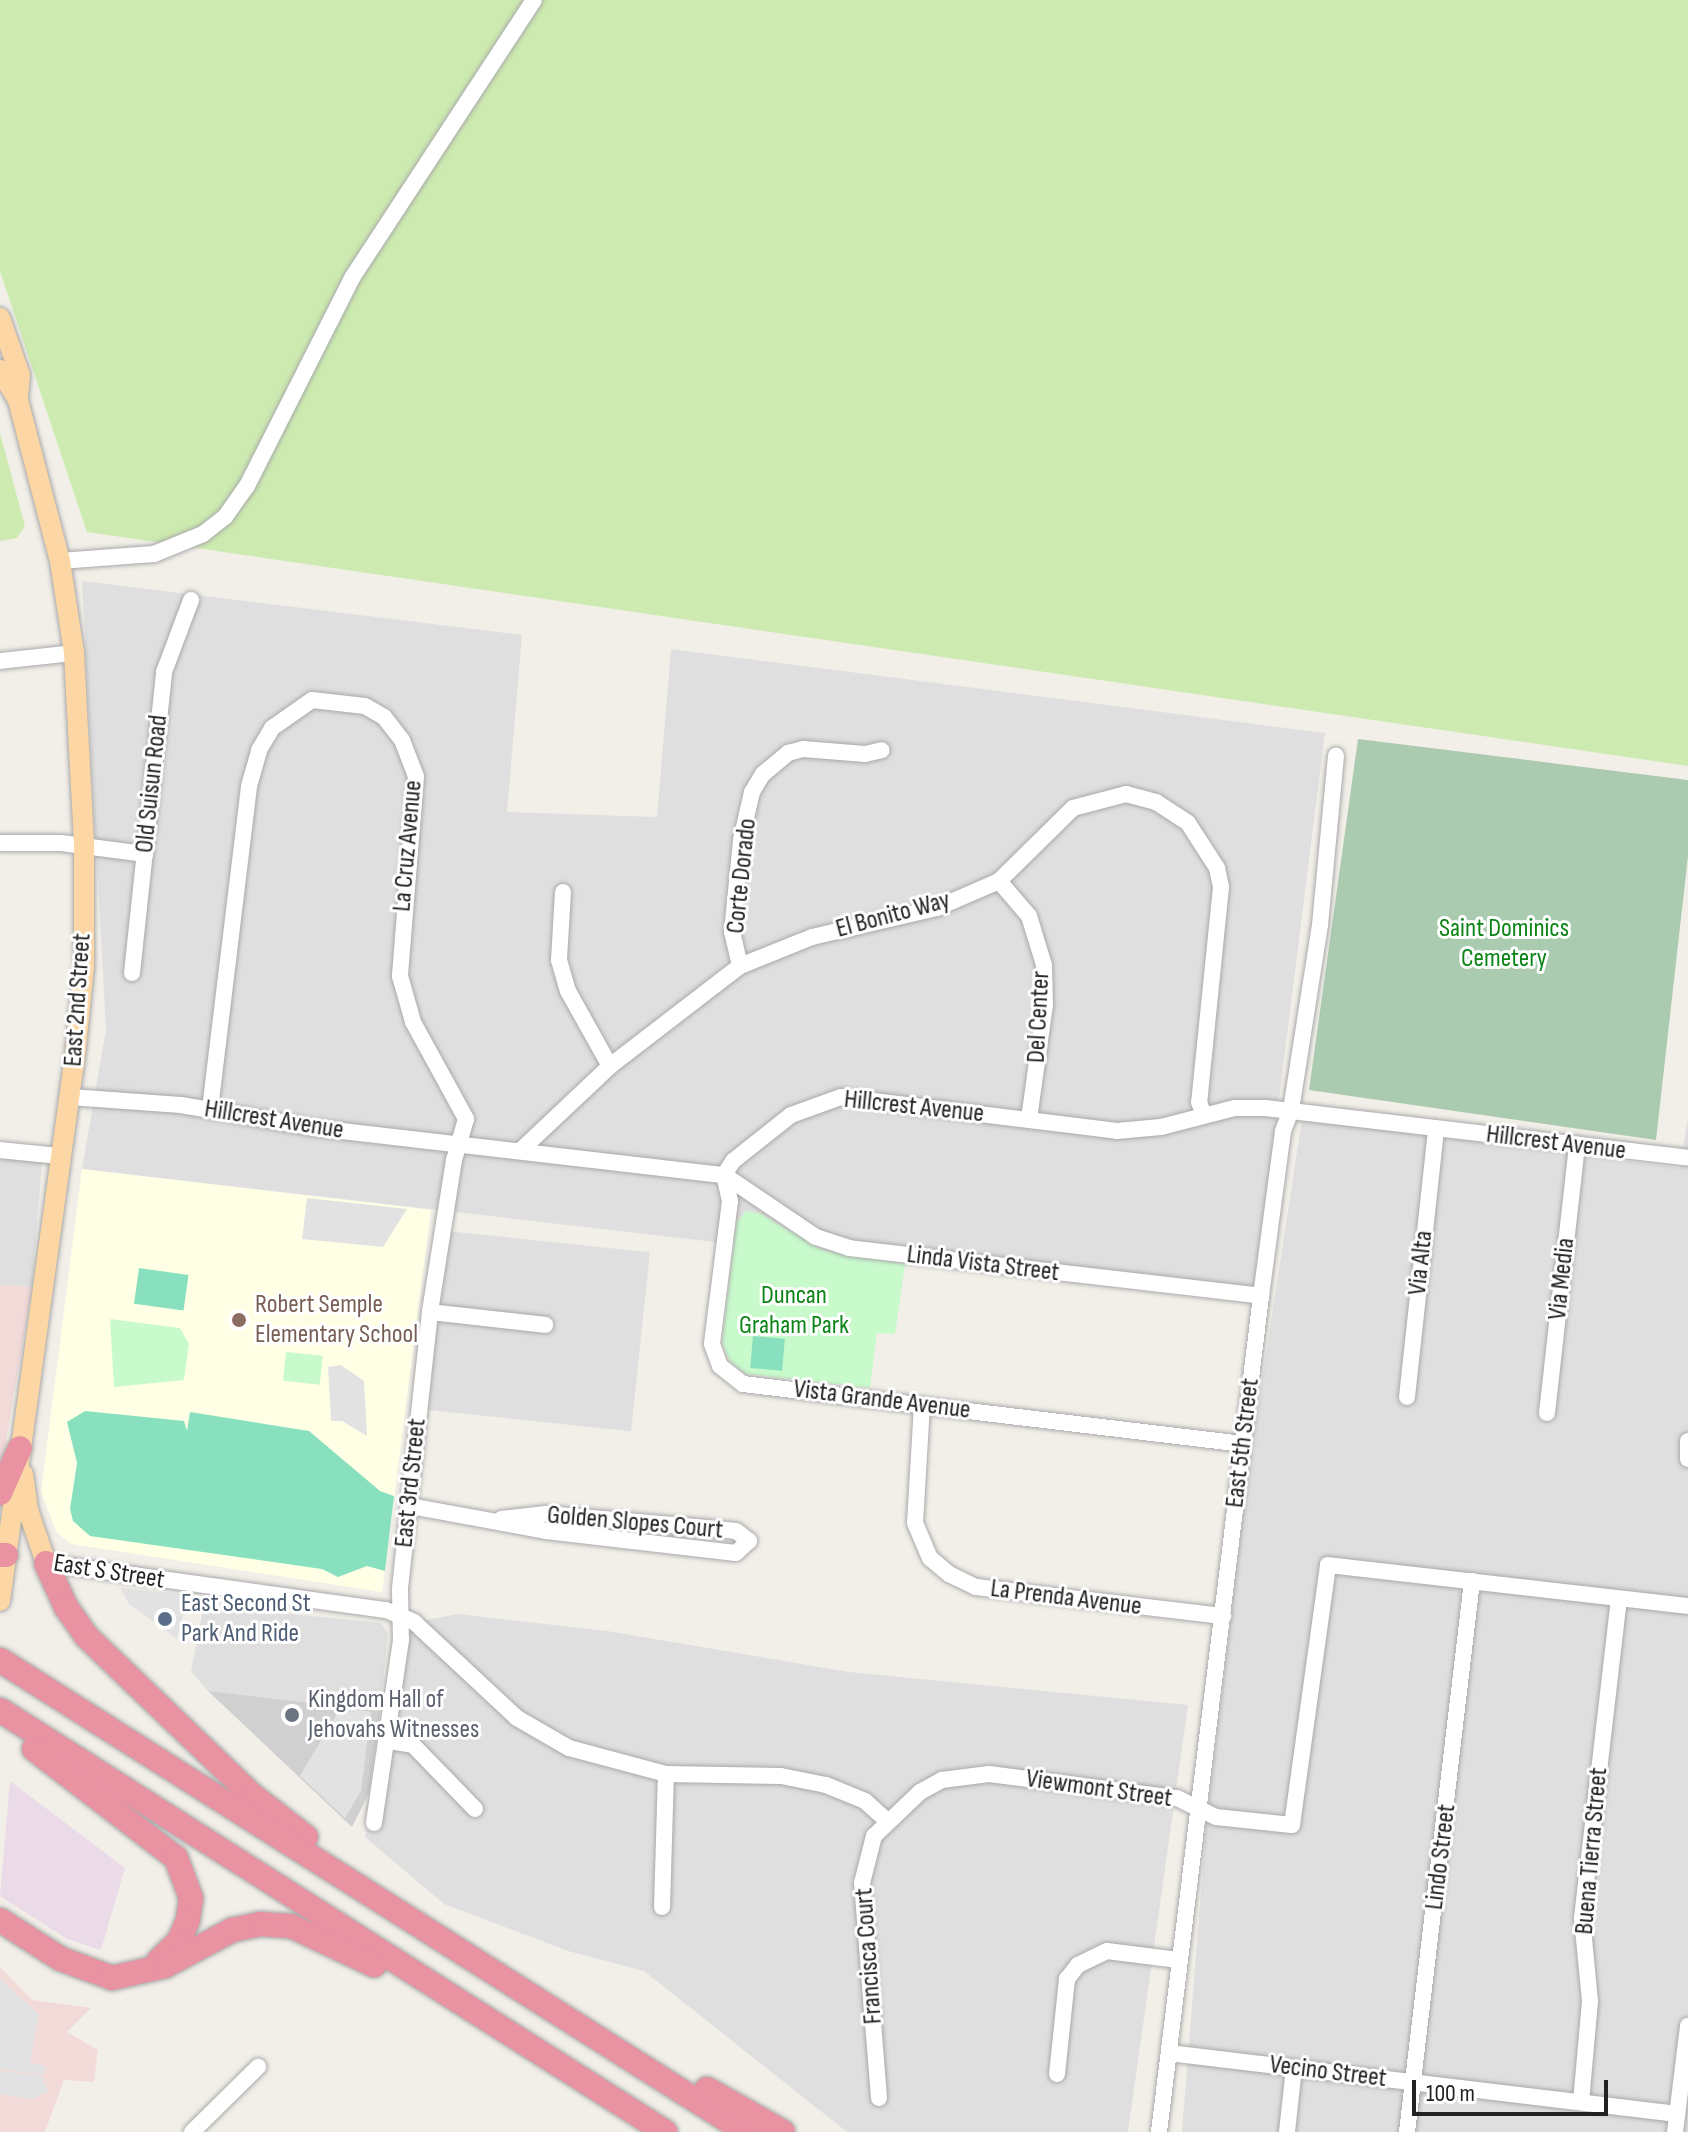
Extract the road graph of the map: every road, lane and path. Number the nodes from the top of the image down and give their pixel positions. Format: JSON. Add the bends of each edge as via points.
{"nodes":[{"id":1,"x":534,"y":0,"type":"edge"},
{"id":2,"x":0,"y":318,"type":"edge"},
{"id":3,"x":0,"y":370,"type":"edge"},
{"id":4,"x":18,"y":400,"type":"junction"},
{"id":5,"x":60,"y":561,"type":"junction"},
{"id":6,"x":191,"y":600,"type":"dead end"},
{"id":7,"x":74,"y":653,"type":"junction"},
{"id":8,"x":0,"y":661,"type":"edge"},
{"id":9,"x":882,"y":750,"type":"dead end"},
{"id":10,"x":1336,"y":756,"type":"dead end"},
{"id":11,"x":0,"y":843,"type":"edge"},
{"id":12,"x":84,"y":846,"type":"junction"},
{"id":13,"x":145,"y":854,"type":"junction"},
{"id":14,"x":999,"y":881,"type":"junction"},
{"id":15,"x":563,"y":892,"type":"dead end"},
{"id":16,"x":740,"y":966,"type":"junction"},
{"id":17,"x":132,"y":973,"type":"dead end"},
{"id":18,"x":610,"y":1066,"type":"junction"},
{"id":19,"x":70,"y":1097,"type":"junction"},
{"id":20,"x":210,"y":1109,"type":"junction"},
{"id":21,"x":1291,"y":1110,"type":"junction"},
{"id":22,"x":1203,"y":1113,"type":"junction"},
{"id":23,"x":1029,"y":1119,"type":"junction"},
{"id":24,"x":1436,"y":1129,"type":"junction"},
{"id":25,"x":461,"y":1145,"type":"junction"},
{"id":26,"x":1577,"y":1145,"type":"junction"},
{"id":27,"x":0,"y":1150,"type":"edge"},
{"id":28,"x":521,"y":1150,"type":"junction"},
{"id":29,"x":59,"y":1156,"type":"junction"},
{"id":30,"x":1688,"y":1158,"type":"edge"},
{"id":31,"x":724,"y":1175,"type":"junction"},
{"id":32,"x":1261,"y":1296,"type":"junction"},
{"id":33,"x":430,"y":1312,"type":"junction"},
{"id":34,"x":545,"y":1325,"type":"dead end"},
{"id":35,"x":1407,"y":1397,"type":"dead end"},
{"id":36,"x":922,"y":1405,"type":"junction"},
{"id":37,"x":1547,"y":1413,"type":"dead end"},
{"id":38,"x":1688,"y":1441,"type":"edge"},
{"id":39,"x":1243,"y":1444,"type":"junction"},
{"id":40,"x":20,"y":1448,"type":"junction"},
{"id":41,"x":1688,"y":1459,"type":"edge"},
{"id":42,"x":0,"y":1493,"type":"edge"},
{"id":43,"x":410,"y":1506,"type":"junction"},
{"id":44,"x":501,"y":1519,"type":"junction"},
{"id":45,"x":3,"y":1555,"type":"edge"},
{"id":46,"x":46,"y":1563,"type":"junction"},
{"id":47,"x":1472,"y":1581,"type":"junction"},
{"id":48,"x":1619,"y":1599,"type":"junction"},
{"id":49,"x":0,"y":1601,"type":"edge"},
{"id":50,"x":1688,"y":1606,"type":"edge"},
{"id":51,"x":402,"y":1616,"type":"junction"},
{"id":52,"x":1223,"y":1616,"type":"junction"},
{"id":53,"x":8,"y":1665,"type":"edge"},
{"id":54,"x":3,"y":1719,"type":"edge"},
{"id":55,"x":389,"y":1741,"type":"junction"},
{"id":56,"x":666,"y":1774,"type":"junction"},
{"id":57,"x":475,"y":1809,"type":"dead end"},
{"id":58,"x":1198,"y":1809,"type":"junction"},
{"id":59,"x":886,"y":1820,"type":"junction"},
{"id":60,"x":374,"y":1823,"type":"dead end"},
{"id":61,"x":391,"y":1907,"type":"junction"},
{"id":62,"x":662,"y":1907,"type":"dead end"},
{"id":63,"x":0,"y":1920,"type":"edge"},
{"id":64,"x":0,"y":1938,"type":"edge"},
{"id":65,"x":31,"y":1940,"type":"junction"},
{"id":66,"x":1178,"y":1960,"type":"junction"},
{"id":67,"x":150,"y":1970,"type":"junction"},
{"id":68,"x":535,"y":1998,"type":"junction"},
{"id":69,"x":485,"y":2018,"type":"junction"},
{"id":70,"x":1688,"y":2026,"type":"edge"},
{"id":71,"x":538,"y":2052,"type":"junction"},
{"id":72,"x":1169,"y":2053,"type":"junction"},
{"id":73,"x":258,"y":2067,"type":"dead end"},
{"id":74,"x":1294,"y":2068,"type":"junction"},
{"id":75,"x":1057,"y":2074,"type":"dead end"},
{"id":76,"x":1413,"y":2082,"type":"junction"},
{"id":77,"x":879,"y":2098,"type":"dead end"},
{"id":78,"x":1581,"y":2102,"type":"junction"},
{"id":79,"x":1677,"y":2114,"type":"junction"},
{"id":80,"x":192,"y":2132,"type":"edge"},
{"id":81,"x":633,"y":2132,"type":"edge"},
{"id":82,"x":665,"y":2132,"type":"edge"},
{"id":83,"x":746,"y":2132,"type":"edge"},
{"id":84,"x":783,"y":2132,"type":"edge"},
{"id":85,"x":1159,"y":2132,"type":"edge"},
{"id":86,"x":1287,"y":2132,"type":"edge"},
{"id":87,"x":1407,"y":2132,"type":"edge"},
{"id":88,"x":1675,"y":2132,"type":"edge"}],
"edges":[{"from":1,"to":5,"type":"street","via":[[338,300],[247,486],[225,517],[203,534],[154,554]]},
{"from":2,"to":4,"type":"main road","name":"East 2nd Street","via":[[20,375]]},
{"from":3,"to":4,"type":"main road","name":"East 2nd Street"},
{"from":4,"to":5,"type":"main road","name":"East 2nd Street"},
{"from":5,"to":7,"type":"main road","name":"East 2nd Street"},
{"from":6,"to":13,"type":"street","name":"Old Suisun Road","via":[[164,672]]},
{"from":7,"to":8,"type":"street"},
{"from":7,"to":12,"type":"main road","name":"East 2nd Street"},
{"from":9,"to":16,"type":"street","name":"Corte Dorado","via":[[865,754],[803,749],[788,753],[763,774],[752,792],[741,840],[732,932]]},
{"from":10,"to":21,"type":"street","name":"East 5th Street","via":[[1321,913]]},
{"from":11,"to":12,"type":"street"},
{"from":12,"to":13,"type":"street"},
{"from":12,"to":19,"type":"main road","name":"East 2nd Street","via":[[84,966]]},
{"from":13,"to":17,"type":"street","name":"Old Suisun Road"},
{"from":14,"to":16,"type":"street","name":"El Bonito Way","via":[[937,908],[812,937]]},
{"from":14,"to":22,"type":"street","name":"El Bonito Way","via":[[1048,828],[1084,804],[1126,794],[1156,802],[1188,823],[1217,868],[1221,887],[1199,1102]]},
{"from":14,"to":23,"type":"street","name":"Del Center","via":[[1029,916],[1044,965],[1045,1005]]},
{"from":15,"to":18,"type":"street","via":[[559,960],[568,991]]},
{"from":16,"to":18,"type":"street","name":"El Bonito Way"},
{"from":18,"to":28,"type":"street","name":"El Bonito Way"},
{"from":19,"to":20,"type":"street","name":"Hillcrest Avenue"},
{"from":19,"to":29,"type":"main road","name":"East 2nd Street"},
{"from":20,"to":25,"type":"street","name":"Hillcrest Avenue"},
{"from":20,"to":25,"type":"street","name":"La Cruz Avenue","via":[[249,786],[259,750],[289,712],[312,700],[338,699],[384,717],[407,749],[416,776],[400,976],[413,1022],[464,1111]]},
{"from":21,"to":22,"type":"street","name":"Hillcrest Avenue"},
{"from":21,"to":24,"type":"street","name":"Hillcrest Avenue"},
{"from":21,"to":32,"type":"street","name":"East 5th Street","via":[[1283,1131]]},
{"from":22,"to":23,"type":"street","name":"Hillcrest Avenue","via":[[1134,1131]]},
{"from":23,"to":31,"type":"street","name":"Hillcrest Avenue","via":[[870,1098],[820,1101],[791,1115],[733,1161]]},
{"from":24,"to":26,"type":"street","name":"Hillcrest Avenue"},
{"from":24,"to":35,"type":"street","name":"Via Alta"},
{"from":25,"to":28,"type":"street","name":"Hillcrest Avenue"},
{"from":25,"to":33,"type":"street","name":"East 3rd Street","via":[[454,1160]]},
{"from":26,"to":30,"type":"street","name":"Hillcrest Avenue"},
{"from":26,"to":37,"type":"street","name":"Via Media"},
{"from":27,"to":29,"type":"street"},
{"from":28,"to":31,"type":"street","name":"Hillcrest Avenue"},
{"from":29,"to":40,"type":"main road","name":"East 2nd Street"},
{"from":31,"to":32,"type":"street","name":"Linda Vista Street","via":[[816,1237],[849,1248]]},
{"from":31,"to":36,"type":"street","name":"Vista Grande Avenue","via":[[730,1201],[712,1344],[720,1366],[743,1384]]},
{"from":32,"to":39,"type":"street","name":"East 5th Street"},
{"from":33,"to":34,"type":"street"},
{"from":33,"to":43,"type":"street","name":"East 3rd Street"},
{"from":36,"to":39,"type":"street","name":"Vista Grande Avenue"},
{"from":36,"to":52,"type":"street","name":"La Prenda Avenue","via":[[915,1523],[930,1558],[949,1574],[976,1587]]},
{"from":38,"to":41,"type":"street"},
{"from":39,"to":52,"type":"street","name":"East 5th Street"},
{"from":40,"to":42,"type":"highway"},
{"from":40,"to":45,"type":"main road","name":"East 2nd Street"},
{"from":40,"to":46,"type":"main road","via":[[28,1510]]},
{"from":43,"to":44,"type":"street","name":"Golden Slopes Court"},
{"from":43,"to":51,"type":"street","name":"East 3rd Street"},
{"from":44,"to":44,"type":"street","name":"Golden Slopes Court","via":[[546,1531],[736,1553],[749,1541],[736,1531],[546,1514]]},
{"from":45,"to":46,"type":"main road","name":"East S Street"},
{"from":45,"to":49,"type":"main road","name":"East 2nd Street"},
{"from":46,"to":51,"type":"street","name":"East S Street"},
{"from":46,"to":61,"type":"highway","via":[[86,1636],[253,1796]]},
{"from":47,"to":48,"type":"street","name":"Viewmont Street"},
{"from":47,"to":58,"type":"street","name":"Viewmont Street","via":[[1328,1565],[1292,1825],[1216,1817]]},
{"from":47,"to":76,"type":"street","name":"Lindo Street"},
{"from":48,"to":50,"type":"street","name":"Viewmont Street"},
{"from":48,"to":78,"type":"street","name":"Buena Tierra Street","via":[[1582,1918],[1590,2001]]},
{"from":51,"to":55,"type":"street","name":"East 3rd Street"},
{"from":51,"to":56,"type":"street","via":[[494,1700],[544,1735],[599,1760]]},
{"from":52,"to":58,"type":"street","name":"East 5th Street"},
{"from":53,"to":61,"type":"highway"},
{"from":54,"to":67,"type":"highway","via":[[176,1858],[191,1898],[188,1920],[179,1941]]},
{"from":54,"to":69,"type":"highway"},
{"from":55,"to":57,"type":"street","via":[[413,1745]]},
{"from":55,"to":60,"type":"street","name":"East 3rd Street"},
{"from":56,"to":59,"type":"street","via":[[781,1776],[826,1785],[865,1801]]},
{"from":56,"to":62,"type":"street"},
{"from":58,"to":59,"type":"street","name":"Viewmont Street","via":[[1177,1798],[967,1774],[920,1792]]},
{"from":58,"to":66,"type":"street","name":"East 5th Street"},
{"from":59,"to":77,"type":"street","name":"Francisca Court","via":[[870,1846],[862,1883]]},
{"from":61,"to":68,"type":"highway"},
{"from":63,"to":65,"type":"highway"},
{"from":64,"to":65,"type":"highway"},
{"from":65,"to":67,"type":"highway","via":[[92,1973],[125,1977]]},
{"from":66,"to":72,"type":"street","name":"East 5th Street"},
{"from":66,"to":75,"type":"street","via":[[1107,1951],[1078,1965],[1067,1979]]},
{"from":67,"to":69,"type":"highway","via":[[232,1930],[260,1924],[291,1926],[441,2002]]},
{"from":68,"to":83,"type":"highway"},
{"from":68,"to":84,"type":"highway","via":[[607,2032]]},
{"from":69,"to":71,"type":"highway"},
{"from":70,"to":79,"type":"street"},
{"from":71,"to":81,"type":"highway"},
{"from":71,"to":82,"type":"highway"},
{"from":72,"to":74,"type":"street","name":"Vecino Street"},
{"from":72,"to":85,"type":"street","name":"East 5th Street"},
{"from":73,"to":80,"type":"street"},
{"from":74,"to":76,"type":"street","name":"Vecino Street"},
{"from":74,"to":86,"type":"street"},
{"from":76,"to":78,"type":"street","name":"Vecino Street"},
{"from":76,"to":87,"type":"street","name":"Lindo Street"},
{"from":78,"to":79,"type":"street","name":"Vecino Street"},
{"from":79,"to":88,"type":"street"}]}
